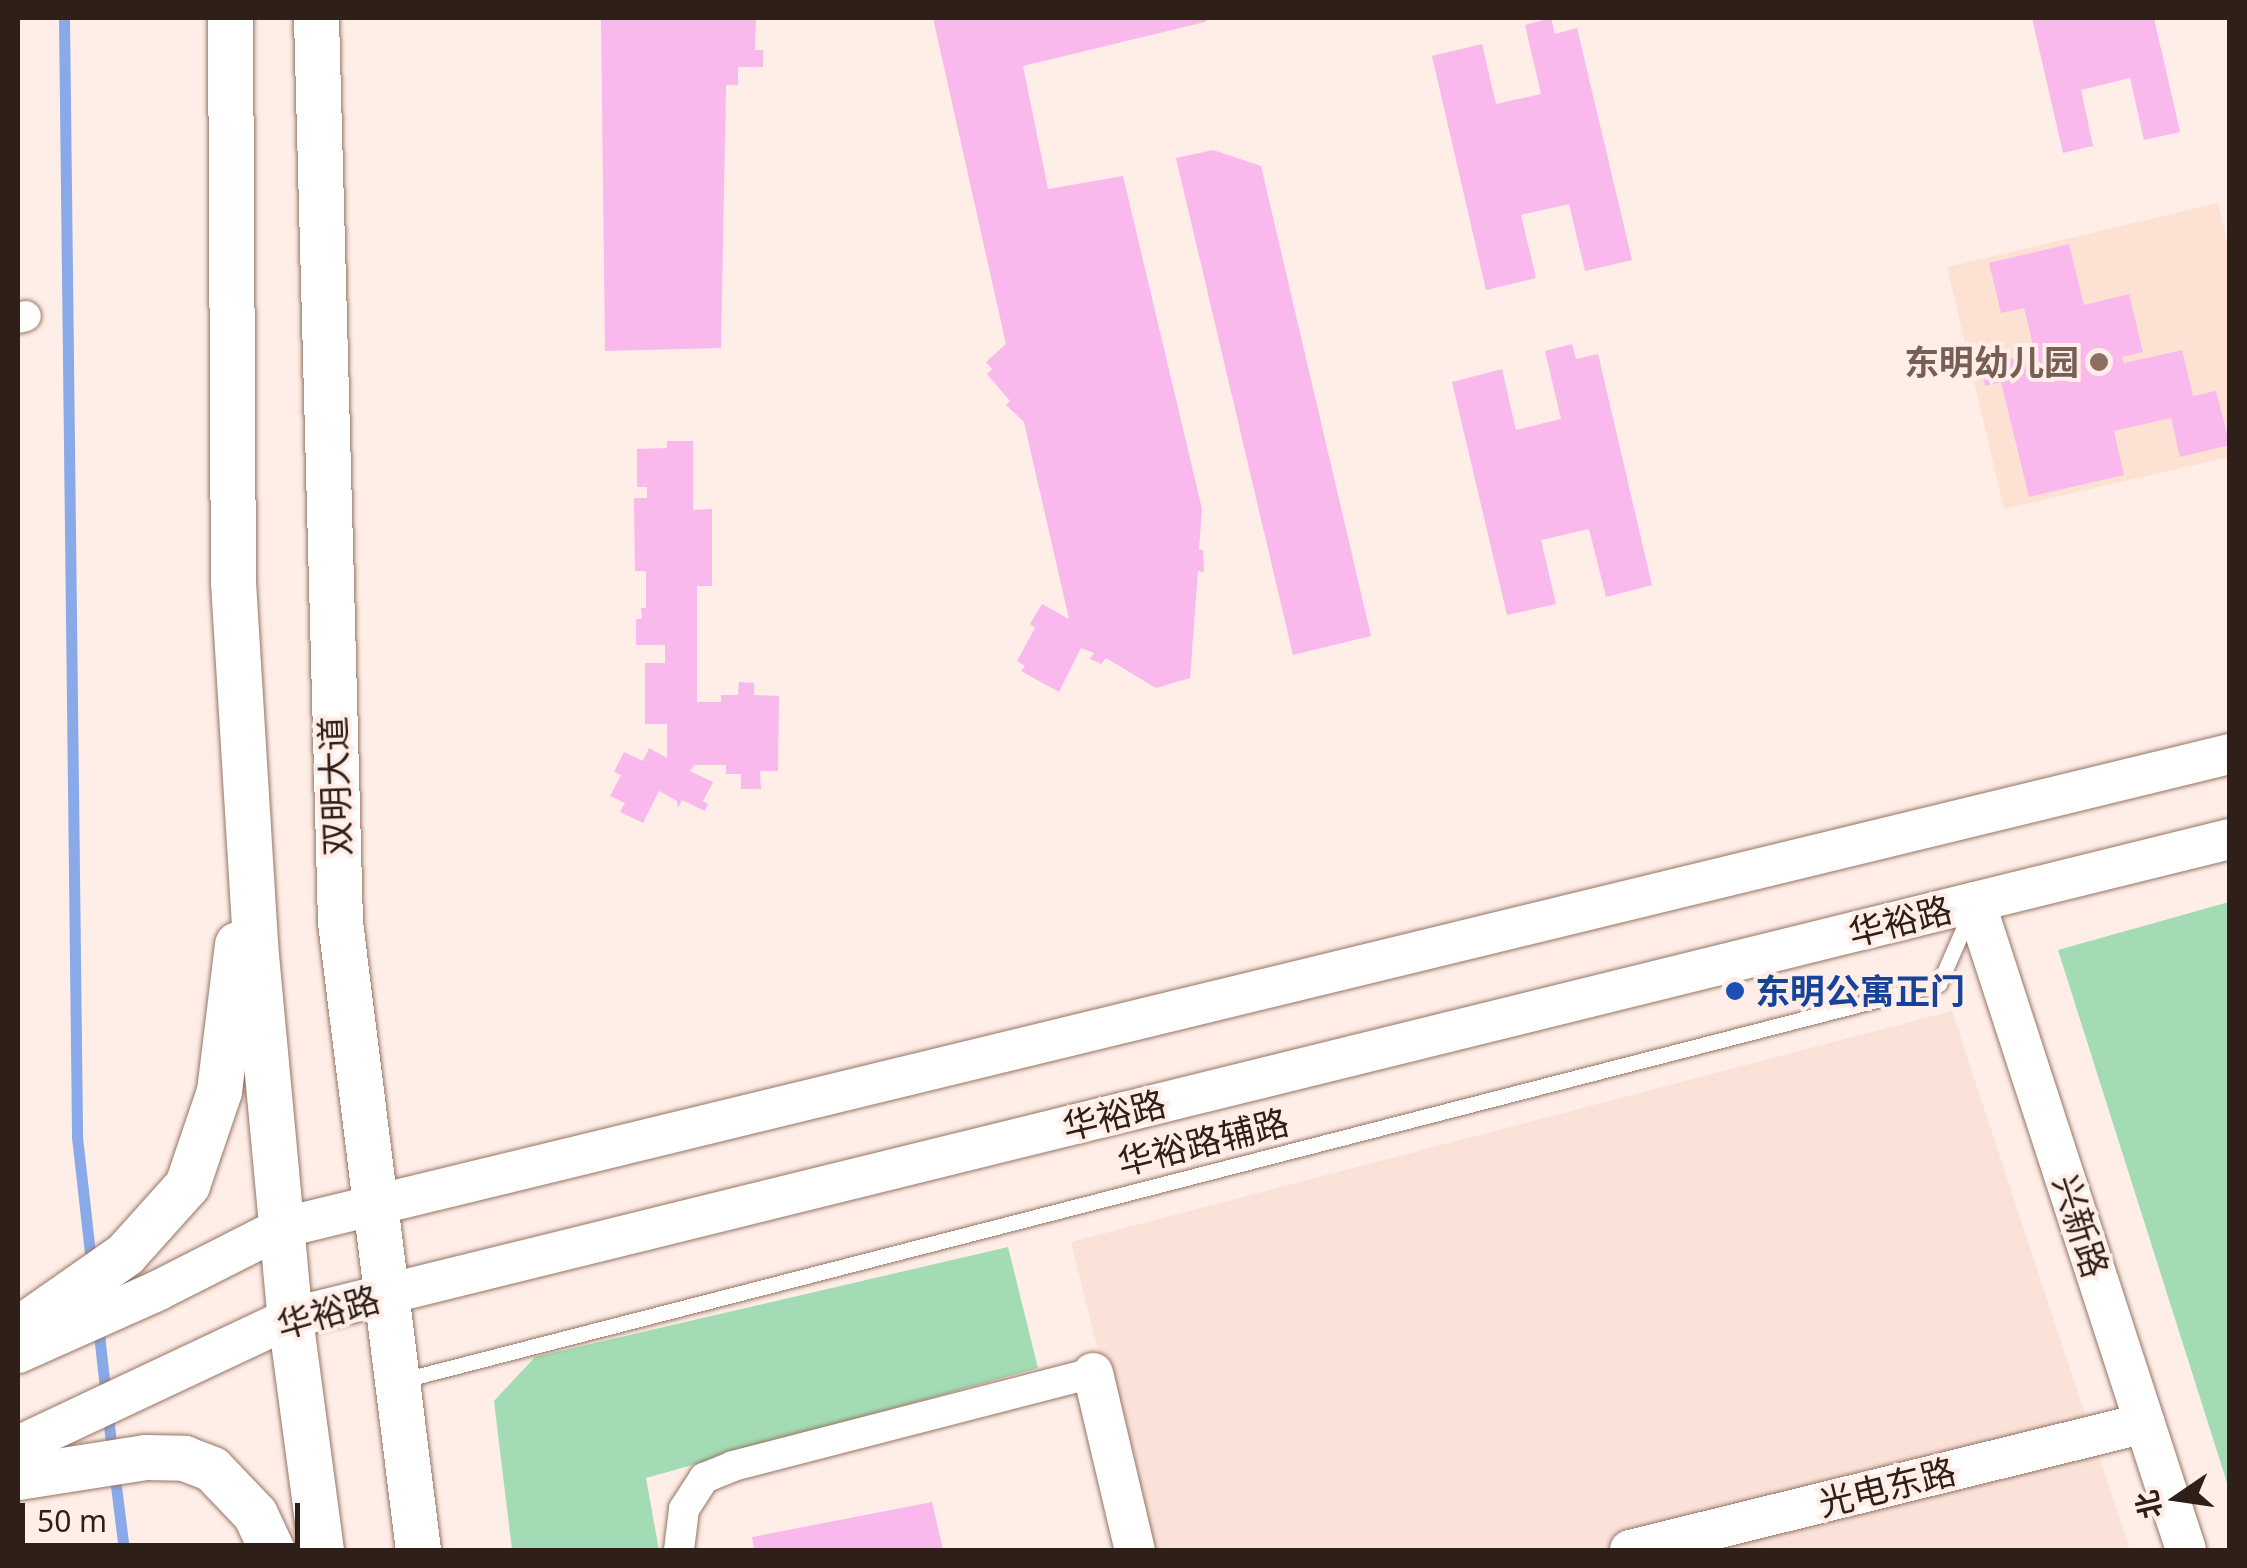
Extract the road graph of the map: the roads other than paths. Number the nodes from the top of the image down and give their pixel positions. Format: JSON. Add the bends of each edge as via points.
{"nodes":[{"id":1,"x":230,"y":18,"type":"edge"},
{"id":2,"x":316,"y":18,"type":"edge"},
{"id":3,"x":2230,"y":754,"type":"edge"},
{"id":4,"x":2230,"y":839,"type":"edge"},
{"id":5,"x":249,"y":848,"type":"junction"},
{"id":6,"x":1975,"y":902,"type":"junction"},
{"id":7,"x":373,"y":1207,"type":"junction"},
{"id":8,"x":281,"y":1228,"type":"junction"},
{"id":9,"x":384,"y":1294,"type":"junction"},
{"id":10,"x":290,"y":1318,"type":"junction"},
{"id":11,"x":28,"y":1335,"type":"edge"},
{"id":12,"x":1093,"y":1373,"type":"joint"},
{"id":13,"x":396,"y":1382,"type":"junction"},
{"id":14,"x":2145,"y":1423,"type":"junction"},
{"id":15,"x":35,"y":1455,"type":"edge"},
{"id":16,"x":272,"y":1550,"type":"edge"},
{"id":17,"x":321,"y":1550,"type":"edge"},
{"id":18,"x":418,"y":1550,"type":"edge"},
{"id":19,"x":679,"y":1550,"type":"edge"},
{"id":20,"x":1135,"y":1550,"type":"edge"},
{"id":21,"x":1630,"y":1550,"type":"edge"},
{"id":22,"x":2186,"y":1550,"type":"edge"}],
"edges":[{"from":1,"to":5,"type":"main road","via":[[232,582]]},
{"from":2,"to":7,"type":"main road","name":"双明大道","via":[[340,922]]},
{"from":3,"to":7,"type":"main road"},
{"from":4,"to":6,"type":"main road","name":"华裕路"},
{"from":5,"to":8,"type":"main road"},
{"from":5,"to":11,"type":"main road","via":[[218,1091],[187,1184],[125,1254]]},
{"from":6,"to":9,"type":"main road","name":"华裕路"},
{"from":6,"to":13,"type":"lane","name":"华裕路辅路","via":[[1939,984]]},
{"from":6,"to":14,"type":"main road","name":"兴新路"},
{"from":7,"to":8,"type":"main road"},
{"from":7,"to":9,"type":"main road","name":"双明大道"},
{"from":8,"to":10,"type":"main road"},
{"from":8,"to":11,"type":"main road","via":[[157,1291]]},
{"from":9,"to":10,"type":"main road","name":"华裕路"},
{"from":9,"to":13,"type":"main road","name":"双明大道"},
{"from":10,"to":15,"type":"main road","name":"华裕路","via":[[170,1373]]},
{"from":10,"to":17,"type":"main road"},
{"from":12,"to":19,"type":"street","via":[[704,1478],[684,1509]]},
{"from":12,"to":20,"type":"main road"},
{"from":13,"to":18,"type":"main road","name":"双明大道"},
{"from":14,"to":21,"type":"main road","name":"光电东路"},
{"from":14,"to":22,"type":"main road","name":"兴新路"},
{"from":15,"to":16,"type":"main road","via":[[184,1458],[212,1469],[255,1514]]}]}
